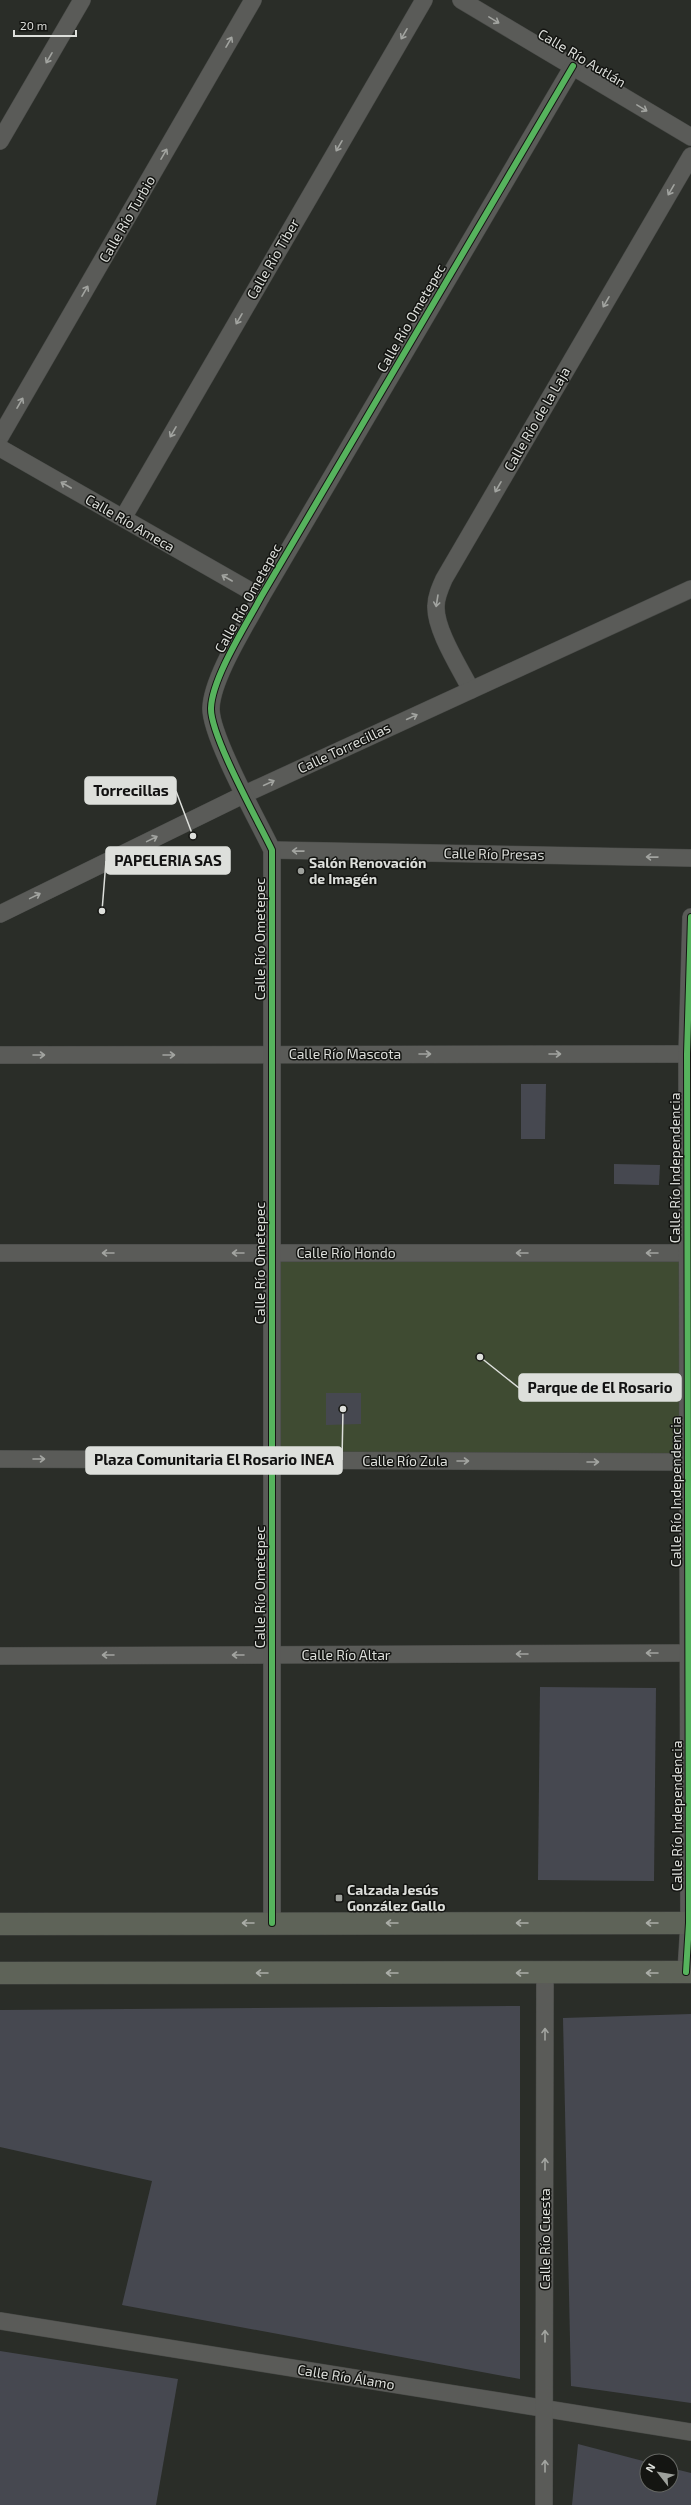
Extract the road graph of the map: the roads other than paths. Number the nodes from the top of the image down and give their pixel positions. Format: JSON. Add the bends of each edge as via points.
{"nodes":[{"id":1,"x":82,"y":0,"type":"edge"},
{"id":2,"x":253,"y":0,"type":"edge"},
{"id":3,"x":424,"y":0,"type":"edge"},
{"id":4,"x":461,"y":0,"type":"edge"},
{"id":5,"x":573,"y":66,"type":"junction"},
{"id":6,"x":691,"y":137,"type":"edge"},
{"id":7,"x":0,"y":141,"type":"edge"},
{"id":8,"x":691,"y":156,"type":"edge"},
{"id":9,"x":0,"y":437,"type":"edge"},
{"id":10,"x":0,"y":448,"type":"edge"},
{"id":11,"x":123,"y":518,"type":"junction"},
{"id":12,"x":691,"y":589,"type":"edge"},
{"id":13,"x":261,"y":598,"type":"junction"},
{"id":14,"x":471,"y":690,"type":"junction"},
{"id":15,"x":245,"y":794,"type":"junction"},
{"id":16,"x":272,"y":850,"type":"junction"},
{"id":17,"x":691,"y":858,"type":"edge"},
{"id":18,"x":1,"y":911,"type":"edge"},
{"id":19,"x":691,"y":917,"type":"edge"},
{"id":20,"x":272,"y":1054,"type":"junction"},
{"id":21,"x":689,"y":1054,"type":"edge"},
{"id":22,"x":0,"y":1055,"type":"edge"},
{"id":23,"x":0,"y":1253,"type":"edge"},
{"id":24,"x":272,"y":1253,"type":"junction"},
{"id":25,"x":689,"y":1253,"type":"edge"},
{"id":26,"x":0,"y":1459,"type":"edge"},
{"id":27,"x":272,"y":1461,"type":"junction"},
{"id":28,"x":689,"y":1462,"type":"edge"},
{"id":29,"x":690,"y":1653,"type":"edge"},
{"id":30,"x":272,"y":1655,"type":"junction"},
{"id":31,"x":0,"y":1656,"type":"edge"},
{"id":32,"x":272,"y":1923,"type":"junction"},
{"id":33,"x":690,"y":1923,"type":"edge"},
{"id":34,"x":0,"y":1924,"type":"edge"},
{"id":35,"x":689,"y":1972,"type":"edge"},
{"id":36,"x":0,"y":1973,"type":"edge"},
{"id":37,"x":545,"y":1973,"type":"junction"},
{"id":38,"x":0,"y":2321,"type":"edge"},
{"id":39,"x":545,"y":2409,"type":"junction"},
{"id":40,"x":691,"y":2432,"type":"edge"},
{"id":41,"x":544,"y":2505,"type":"edge"}],
"edges":[{"from":1,"to":7,"type":"street","one_way":true},
{"from":9,"to":2,"type":"street","name":"Calle Río Turbio","one_way":true},
{"from":3,"to":11,"type":"street","name":"Calle Río Tíber","one_way":true},
{"from":4,"to":5,"type":"street","name":"Calle Río Autlán","one_way":true},
{"from":5,"to":6,"type":"street","name":"Calle Río Autlán","one_way":true},
{"from":5,"to":13,"type":"street","name":"Calle Río Ometepec"},
{"from":8,"to":14,"type":"street","name":"Calle Río de la Laja","one_way":true,"via":[[441,586],[436,607],[438,623]]},
{"from":11,"to":10,"type":"street","name":"Calle Río Ameca","one_way":true},
{"from":13,"to":11,"type":"street","name":"Calle Río Ameca","one_way":true},
{"from":12,"to":14,"type":"street","name":"Calle Torrecillas"},
{"from":13,"to":15,"type":"street","name":"Calle Río Ometepec","via":[[225,666],[211,708],[215,731]]},
{"from":15,"to":14,"type":"street","name":"Calle Torrecillas","one_way":true},
{"from":15,"to":16,"type":"street","name":"Calle Río Ometepec"},
{"from":18,"to":15,"type":"street","name":"Calle Torrecillas","one_way":true},
{"from":17,"to":16,"type":"street","name":"Calle Río Presas","one_way":true},
{"from":16,"to":20,"type":"street","name":"Calle Río Ometepec"},
{"from":19,"to":21,"type":"street","name":"Calle Río Independencia"},
{"from":20,"to":21,"type":"street","name":"Calle Río Mascota","one_way":true},
{"from":22,"to":20,"type":"street","name":"Calle Río Mascota","one_way":true},
{"from":20,"to":24,"type":"street","name":"Calle Río Ometepec"},
{"from":21,"to":25,"type":"street","name":"Calle Río Independencia"},
{"from":24,"to":23,"type":"street","name":"Calle Río Hondo","one_way":true},
{"from":25,"to":24,"type":"street","name":"Calle Río Hondo","one_way":true},
{"from":24,"to":27,"type":"street","name":"Calle Río Ometepec"},
{"from":25,"to":28,"type":"street","name":"Calle Río Independencia"},
{"from":26,"to":27,"type":"street","name":"Calle Río Zula","one_way":true},
{"from":27,"to":28,"type":"street","name":"Calle Río Zula","one_way":true},
{"from":27,"to":30,"type":"street","name":"Calle Río Ometepec"},
{"from":28,"to":29,"type":"street","name":"Calle Río Independencia"},
{"from":29,"to":30,"type":"street","name":"Calle Río Altar","one_way":true},
{"from":29,"to":33,"type":"street","name":"Calle Río Independencia"},
{"from":30,"to":31,"type":"street","name":"Calle Río Altar","one_way":true},
{"from":30,"to":32,"type":"street","name":"Calle Río Ometepec"},
{"from":33,"to":32,"type":"main road","one_way":true},
{"from":32,"to":34,"type":"main road","one_way":true},
{"from":33,"to":35,"type":"street","name":"Calle Río Independencia"},
{"from":35,"to":37,"type":"main road","one_way":true},
{"from":37,"to":36,"type":"main road","one_way":true},
{"from":39,"to":37,"type":"street","name":"Calle Río Cuesta","one_way":true},
{"from":38,"to":39,"type":"street","name":"Calle Río Álamo"},
{"from":39,"to":40,"type":"street","name":"Calle Río Álamo"},
{"from":41,"to":39,"type":"street","name":"Calle Río Cuesta","one_way":true}]}
